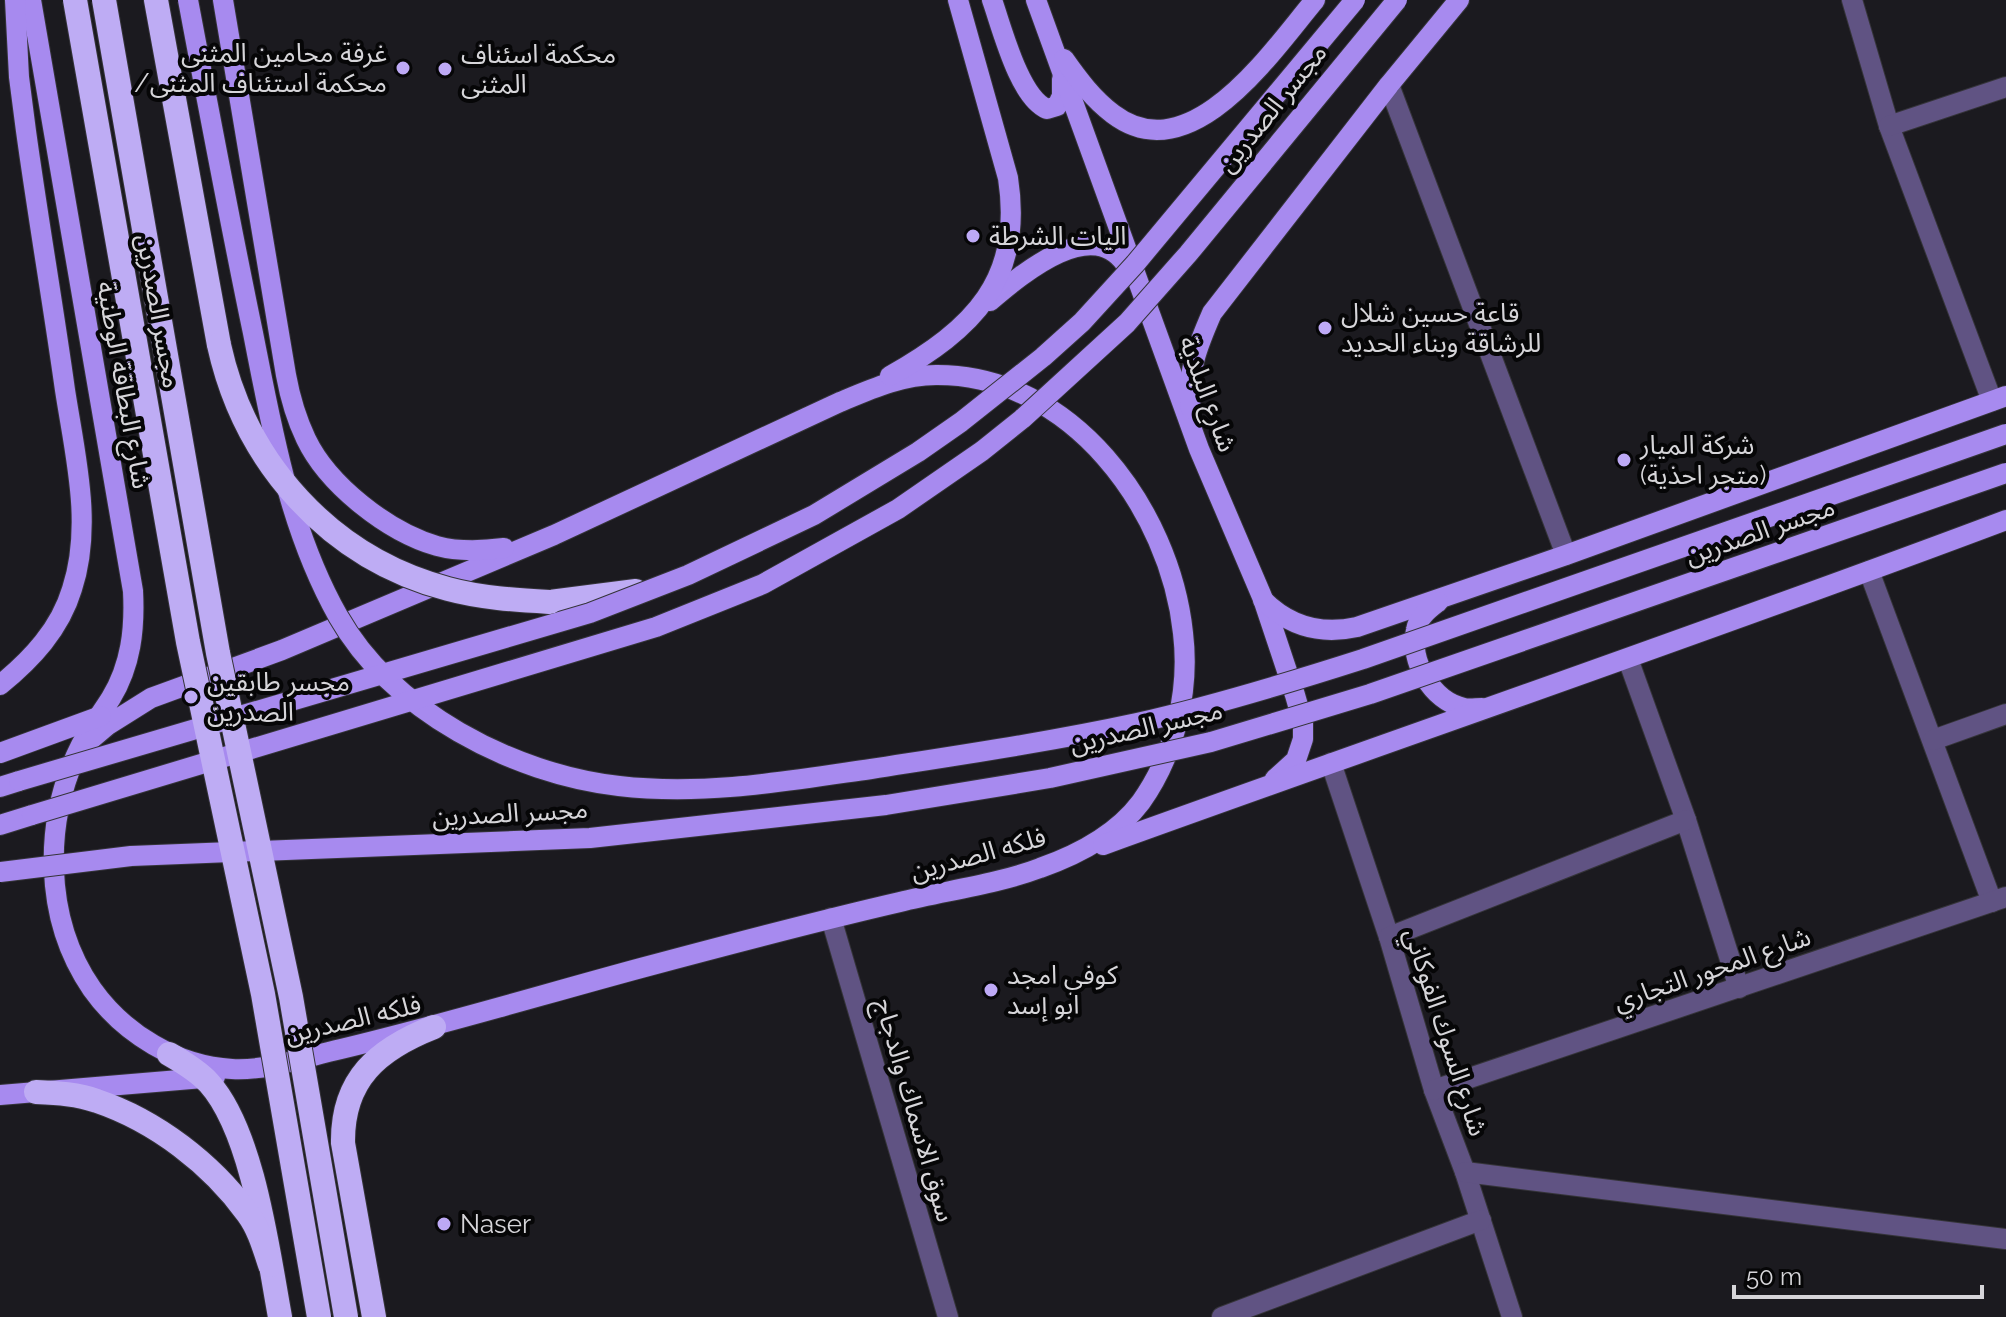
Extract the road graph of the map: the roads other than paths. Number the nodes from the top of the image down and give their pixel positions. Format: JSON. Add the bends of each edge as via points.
{"nodes":[{"id":1,"x":15,"y":0,"type":"edge"},
{"id":2,"x":31,"y":0,"type":"edge"},
{"id":3,"x":75,"y":0,"type":"edge"},
{"id":4,"x":104,"y":0,"type":"edge"},
{"id":5,"x":156,"y":0,"type":"edge"},
{"id":6,"x":188,"y":0,"type":"edge"},
{"id":7,"x":223,"y":0,"type":"edge"},
{"id":8,"x":958,"y":0,"type":"edge"},
{"id":9,"x":992,"y":0,"type":"edge"},
{"id":10,"x":1036,"y":0,"type":"edge"},
{"id":11,"x":1315,"y":0,"type":"edge"},
{"id":12,"x":1355,"y":0,"type":"edge"},
{"id":13,"x":1397,"y":0,"type":"edge"},
{"id":14,"x":1459,"y":0,"type":"edge"},
{"id":15,"x":1852,"y":0,"type":"edge"},
{"id":16,"x":1045,"y":24,"type":"junction"},
{"id":17,"x":1059,"y":64,"type":"junction"},
{"id":18,"x":1389,"y":85,"type":"junction"},
{"id":19,"x":2006,"y":87,"type":"edge"},
{"id":20,"x":1889,"y":126,"type":"junction"},
{"id":21,"x":1144,"y":296,"type":"junction"},
{"id":22,"x":957,"y":329,"type":"junction"},
{"id":23,"x":1999,"y":398,"type":"edge"},
{"id":24,"x":840,"y":402,"type":"junction"},
{"id":25,"x":2006,"y":434,"type":"edge"},
{"id":26,"x":1199,"y":449,"type":"junction"},
{"id":27,"x":2006,"y":473,"type":"edge"},
{"id":28,"x":2006,"y":520,"type":"edge"},
{"id":29,"x":554,"y":535,"type":"junction"},
{"id":30,"x":1566,"y":555,"type":"junction"},
{"id":31,"x":1869,"y":571,"type":"junction"},
{"id":32,"x":688,"y":575,"type":"junction"},
{"id":33,"x":1460,"y":591,"type":"junction"},
{"id":34,"x":1263,"y":599,"type":"junction"},
{"id":35,"x":1628,"y":659,"type":"junction"},
{"id":36,"x":0,"y":685,"type":"edge"},
{"id":37,"x":151,"y":698,"type":"junction"},
{"id":38,"x":1510,"y":702,"type":"junction"},
{"id":39,"x":2006,"y":714,"type":"edge"},
{"id":40,"x":98,"y":718,"type":"junction"},
{"id":41,"x":1933,"y":740,"type":"junction"},
{"id":42,"x":0,"y":753,"type":"edge"},
{"id":43,"x":1331,"y":763,"type":"junction"},
{"id":44,"x":71,"y":767,"type":"junction"},
{"id":45,"x":0,"y":787,"type":"edge"},
{"id":46,"x":1257,"y":789,"type":"junction"},
{"id":47,"x":1686,"y":820,"type":"junction"},
{"id":48,"x":0,"y":825,"type":"edge"},
{"id":49,"x":1038,"y":869,"type":"junction"},
{"id":50,"x":0,"y":872,"type":"edge"},
{"id":51,"x":1999,"y":899,"type":"edge"},
{"id":52,"x":831,"y":918,"type":"junction"},
{"id":53,"x":1389,"y":937,"type":"junction"},
{"id":54,"x":1739,"y":988,"type":"junction"},
{"id":55,"x":434,"y":1027,"type":"junction"},
{"id":56,"x":169,"y":1054,"type":"junction"},
{"id":57,"x":256,"y":1069,"type":"junction"},
{"id":58,"x":205,"y":1079,"type":"junction"},
{"id":59,"x":1434,"y":1090,"type":"junction"},
{"id":60,"x":36,"y":1092,"type":"junction"},
{"id":61,"x":0,"y":1095,"type":"edge"},
{"id":62,"x":1465,"y":1172,"type":"junction"},
{"id":63,"x":1481,"y":1220,"type":"junction"},
{"id":64,"x":2006,"y":1239,"type":"edge"},
{"id":65,"x":270,"y":1265,"type":"junction"},
{"id":66,"x":1265,"y":1309,"type":"edge"},
{"id":67,"x":280,"y":1317,"type":"edge"},
{"id":68,"x":319,"y":1317,"type":"edge"},
{"id":69,"x":346,"y":1317,"type":"edge"},
{"id":70,"x":374,"y":1317,"type":"edge"},
{"id":71,"x":948,"y":1317,"type":"edge"},
{"id":72,"x":1222,"y":1317,"type":"edge"},
{"id":73,"x":1512,"y":1317,"type":"edge"}],
"edges":[{"from":1,"to":36,"type":"main road","via":[[22,104],[77,468],[82,535],[79,563],[61,616],[32,657]]},
{"from":2,"to":40,"type":"main road","name":"شارع البطاقة الوطنية","via":[[133,591],[125,669]]},
{"from":3,"to":68,"type":"highway","name":"مجسر الصدرين","bridge":true,"via":[[188,642],[263,994]]},
{"from":4,"to":69,"type":"highway","name":"مجسر الصدرين","bridge":true,"via":[[218,653],[291,997]]},
{"from":5,"to":32,"type":"highway","bridge":true,"via":[[223,365],[255,442],[306,508],[372,559],[429,584],[470,594],[550,602],[587,599],[631,593]]},
{"from":6,"to":25,"type":"main road","name":"مجسر الصدرين","bridge":true,"via":[[271,424],[303,540],[336,612],[364,653],[435,715],[513,757],[585,780],[690,789],[772,783],[1141,722],[1363,659]]},
{"from":7,"to":29,"type":"main road","via":[[286,375],[307,442],[327,471],[378,518],[437,546],[475,552]]},
{"from":8,"to":22,"type":"main road","via":[[1012,201],[1010,246],[994,288]]},
{"from":9,"to":17,"type":"main road","via":[[1026,88],[1047,109],[1057,106],[1062,96]]},
{"from":10,"to":16,"type":"main road","name":"شارع البلدية"},
{"from":11,"to":16,"type":"main road","via":[[1228,99],[1201,119],[1171,129],[1137,126],[1115,116],[1077,77]]},
{"from":12,"to":32,"type":"main road","name":"مجسر الصدرين","bridge":true,"via":[[1135,264],[1043,357],[896,466],[814,515]]},
{"from":13,"to":48,"type":"main road","name":"مجسر الصدرين","bridge":true,"via":[[1127,323],[982,451],[854,535],[763,584],[656,627]]},
{"from":14,"to":18,"type":"main road"},
{"from":15,"to":20,"type":"street"},
{"from":16,"to":17,"type":"main road","name":"شارع البلدية"},
{"from":17,"to":21,"type":"main road","name":"شارع البلدية"},
{"from":18,"to":26,"type":"main road","via":[[1212,313],[1190,374]]},
{"from":18,"to":30,"type":"street"},
{"from":19,"to":20,"type":"street"},
{"from":20,"to":23,"type":"street"},
{"from":21,"to":22,"type":"main road","via":[[1112,249],[1080,245],[1029,270]]},
{"from":21,"to":26,"type":"main road","name":"شارع البلدية"},
{"from":22,"to":24,"type":"main road","via":[[914,362]]},
{"from":23,"to":30,"type":"main road"},
{"from":24,"to":29,"type":"main road","name":"فلكه الصدرين"},
{"from":24,"to":49,"type":"main road","name":"فلكه الصدرين","via":[[885,383],[939,375],[1024,396],[1057,413],[1096,444],[1131,493],[1159,546],[1178,603],[1185,664],[1180,710],[1167,753],[1137,807],[1118,826]]},
{"from":26,"to":34,"type":"main road","name":"شارع البلدية"},
{"from":27,"to":50,"type":"main road","name":"مجسر الصدرين","bridge":true,"via":[[1370,694],[1211,742],[1063,775],[886,805],[590,838],[131,856]]},
{"from":28,"to":31,"type":"main road"},
{"from":29,"to":37,"type":"main road","name":"فلكه الصدرين","via":[[282,650]]},
{"from":30,"to":33,"type":"main road"},
{"from":31,"to":35,"type":"main road"},
{"from":31,"to":41,"type":"street"},
{"from":32,"to":45,"type":"main road","name":"مجسر الصدرين","bridge":true,"via":[[534,631]]},
{"from":33,"to":34,"type":"main road","via":[[1340,630],[1306,627]]},
{"from":33,"to":38,"type":"main road","via":[[1437,602],[1416,628],[1419,665],[1432,688],[1452,704],[1465,709]]},
{"from":34,"to":46,"type":"main road","name":"شارع البلدية","via":[[1303,723],[1303,739],[1296,760]]},
{"from":35,"to":38,"type":"main road"},
{"from":35,"to":47,"type":"street"},
{"from":37,"to":40,"type":"main road"},
{"from":37,"to":44,"type":"main road","name":"فلكه الصدرين","via":[[88,742]]},
{"from":38,"to":43,"type":"main road"},
{"from":39,"to":41,"type":"street"},
{"from":40,"to":42,"type":"main road"},
{"from":40,"to":44,"type":"main road","name":"شارع البطاقة الوطنية"},
{"from":41,"to":51,"type":"street"},
{"from":43,"to":46,"type":"main road"},
{"from":43,"to":53,"type":"street","name":"شارع السوك الفوكاني"},
{"from":44,"to":56,"type":"main road","name":"فلكه الصدرين","via":[[54,853],[64,927],[81,969],[105,1004]]},
{"from":46,"to":49,"type":"main road"},
{"from":47,"to":53,"type":"street"},
{"from":47,"to":54,"type":"street"},
{"from":49,"to":52,"type":"main road","name":"فلكه الصدرين"},
{"from":51,"to":54,"type":"street","name":"شارع المحور التجاري"},
{"from":52,"to":55,"type":"main road","name":"فلكه الصدرين"},
{"from":52,"to":71,"type":"street","name":"سوق الاسماك والدجاج"},
{"from":53,"to":59,"type":"street","name":"شارع السوك الفوكاني"},
{"from":54,"to":59,"type":"street","name":"شارع المحور التجاري"},
{"from":55,"to":57,"type":"main road","name":"فلكه الصدرين"},
{"from":55,"to":70,"type":"highway","via":[[405,1038],[364,1071],[343,1121]]},
{"from":56,"to":57,"type":"main road","name":"فلكه الصدرين","via":[[202,1065]]},
{"from":56,"to":58,"type":"highway"},
{"from":57,"to":58,"type":"main road"},
{"from":58,"to":60,"type":"main road"},
{"from":58,"to":65,"type":"highway","via":[[226,1108],[246,1155]]},
{"from":59,"to":62,"type":"street","name":"شارع السوك الفوكاني"},
{"from":60,"to":61,"type":"main road"},
{"from":60,"to":65,"type":"highway","via":[[96,1100],[181,1147],[249,1215]]},
{"from":62,"to":63,"type":"street","name":"شارع السوك الفوكاني"},
{"from":62,"to":64,"type":"street"},
{"from":63,"to":66,"type":"street"},
{"from":63,"to":73,"type":"street","name":"شارع السوك الفوكاني"},
{"from":65,"to":67,"type":"highway"},
{"from":66,"to":72,"type":"street"}]}
